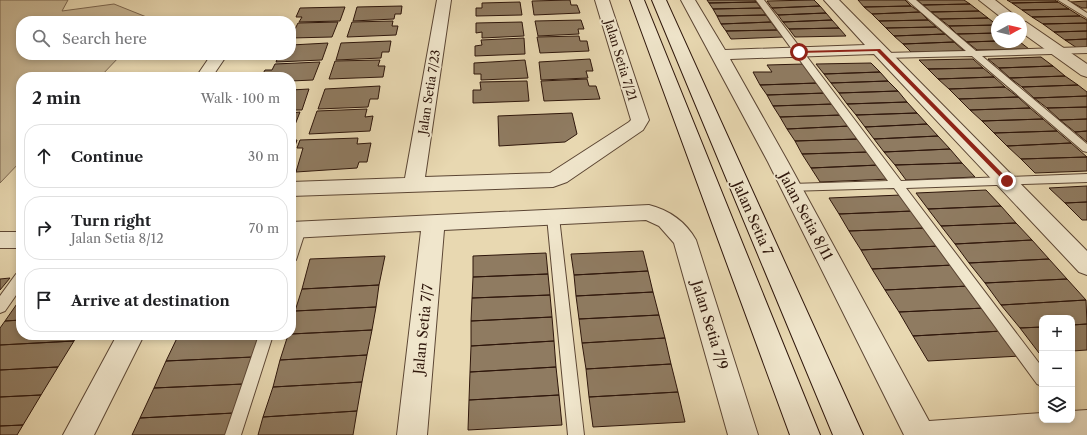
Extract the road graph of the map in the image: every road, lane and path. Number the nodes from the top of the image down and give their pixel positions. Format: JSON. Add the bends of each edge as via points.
{"nodes":[{"id":1,"x":444,"y":0,"type":"edge"},
{"id":2,"x":602,"y":0,"type":"edge"},
{"id":3,"x":637,"y":0,"type":"edge"},
{"id":4,"x":658,"y":0,"type":"edge"},
{"id":5,"x":688,"y":0,"type":"edge"},
{"id":6,"x":760,"y":0,"type":"edge"},
{"id":7,"x":831,"y":0,"type":"edge"},
{"id":8,"x":911,"y":0,"type":"edge"},
{"id":9,"x":986,"y":0,"type":"edge"},
{"id":10,"x":1062,"y":0,"type":"edge"},
{"id":11,"x":1003,"y":12,"type":"edge"},
{"id":12,"x":1087,"y":16,"type":"edge"},
{"id":13,"x":1027,"y":29,"type":"edge"},
{"id":14,"x":1087,"y":50,"type":"edge"},
{"id":15,"x":1057,"y":51,"type":"junction"},
{"id":16,"x":799,"y":52,"type":"junction"},
{"id":17,"x":882,"y":53,"type":"junction"},
{"id":18,"x":974,"y":54,"type":"junction"},
{"id":19,"x":720,"y":55,"type":"junction"},
{"id":20,"x":216,"y":60,"type":"edge"},
{"id":21,"x":207,"y":72,"type":"edge"},
{"id":22,"x":1087,"y":72,"type":"edge"},
{"id":23,"x":1087,"y":149,"type":"edge"},
{"id":24,"x":1087,"y":178,"type":"edge"},
{"id":25,"x":1007,"y":181,"type":"junction"},
{"id":26,"x":896,"y":183,"type":"junction"},
{"id":27,"x":414,"y":184,"type":"junction"},
{"id":28,"x":791,"y":188,"type":"junction"},
{"id":29,"x":296,"y":189,"type":"edge"},
{"id":30,"x":553,"y":217,"type":"junction"},
{"id":31,"x":433,"y":223,"type":"junction"},
{"id":32,"x":296,"y":230,"type":"edge"},
{"id":33,"x":0,"y":240,"type":"edge"},
{"id":34,"x":16,"y":240,"type":"edge"},
{"id":35,"x":1087,"y":266,"type":"edge"},
{"id":36,"x":16,"y":285,"type":"edge"},
{"id":37,"x":0,"y":307,"type":"edge"},
{"id":38,"x":128,"y":340,"type":"edge"},
{"id":39,"x":264,"y":340,"type":"edge"},
{"id":40,"x":1039,"y":375,"type":"edge"},
{"id":41,"x":1079,"y":426,"type":"edge"},
{"id":42,"x":78,"y":435,"type":"edge"},
{"id":43,"x":233,"y":435,"type":"edge"},
{"id":44,"x":412,"y":435,"type":"edge"},
{"id":45,"x":576,"y":435,"type":"edge"},
{"id":46,"x":743,"y":435,"type":"edge"},
{"id":47,"x":805,"y":435,"type":"edge"},
{"id":48,"x":848,"y":435,"type":"edge"},
{"id":49,"x":920,"y":435,"type":"edge"},
{"id":50,"x":929,"y":435,"type":"edge"}],
"edges":[{"from":1,"to":27,"type":"street","name":"Jalan Setia 7/23"},
{"from":2,"to":27,"type":"street","name":"Jalan Setia 7/21","via":[[640,120],[636,126],[553,180]]},
{"from":3,"to":47,"type":"street","name":"Jalan Setia 7"},
{"from":4,"to":48,"type":"street","name":"Jalan Setia 7"},
{"from":5,"to":19,"type":"street","name":"Jalan Setia 8/11"},
{"from":6,"to":16,"type":"lane"},
{"from":7,"to":17,"type":"street"},
{"from":8,"to":18,"type":"lane"},
{"from":9,"to":11,"type":"street"},
{"from":10,"to":12,"type":"lane"},
{"from":13,"to":15,"type":"street"},
{"from":14,"to":15,"type":"lane"},
{"from":15,"to":18,"type":"lane"},
{"from":15,"to":22,"type":"street"},
{"from":16,"to":17,"type":"street"},
{"from":16,"to":19,"type":"street"},
{"from":16,"to":26,"type":"lane"},
{"from":17,"to":18,"type":"lane"},
{"from":17,"to":25,"type":"street"},
{"from":18,"to":23,"type":"lane"},
{"from":19,"to":28,"type":"street","name":"Jalan Setia 8/11"},
{"from":20,"to":21,"type":"street"},
{"from":24,"to":25,"type":"lane"},
{"from":25,"to":26,"type":"lane"},
{"from":25,"to":35,"type":"street"},
{"from":26,"to":28,"type":"lane"},
{"from":26,"to":40,"type":"lane"},
{"from":27,"to":29,"type":"street"},
{"from":28,"to":49,"type":"street","name":"Jalan Setia 8/11"},
{"from":30,"to":31,"type":"street"},
{"from":30,"to":45,"type":"lane"},
{"from":30,"to":46,"type":"street","name":"Jalan Setia 7/9","via":[[649,212],[667,221],[684,240]]},
{"from":31,"to":32,"type":"street"},
{"from":31,"to":44,"type":"street","name":"Jalan Setia 7/7"},
{"from":33,"to":34,"type":"street"},
{"from":36,"to":37,"type":"lane"},
{"from":38,"to":42,"type":"street"},
{"from":39,"to":43,"type":"lane"},
{"from":41,"to":50,"type":"street"}]}
